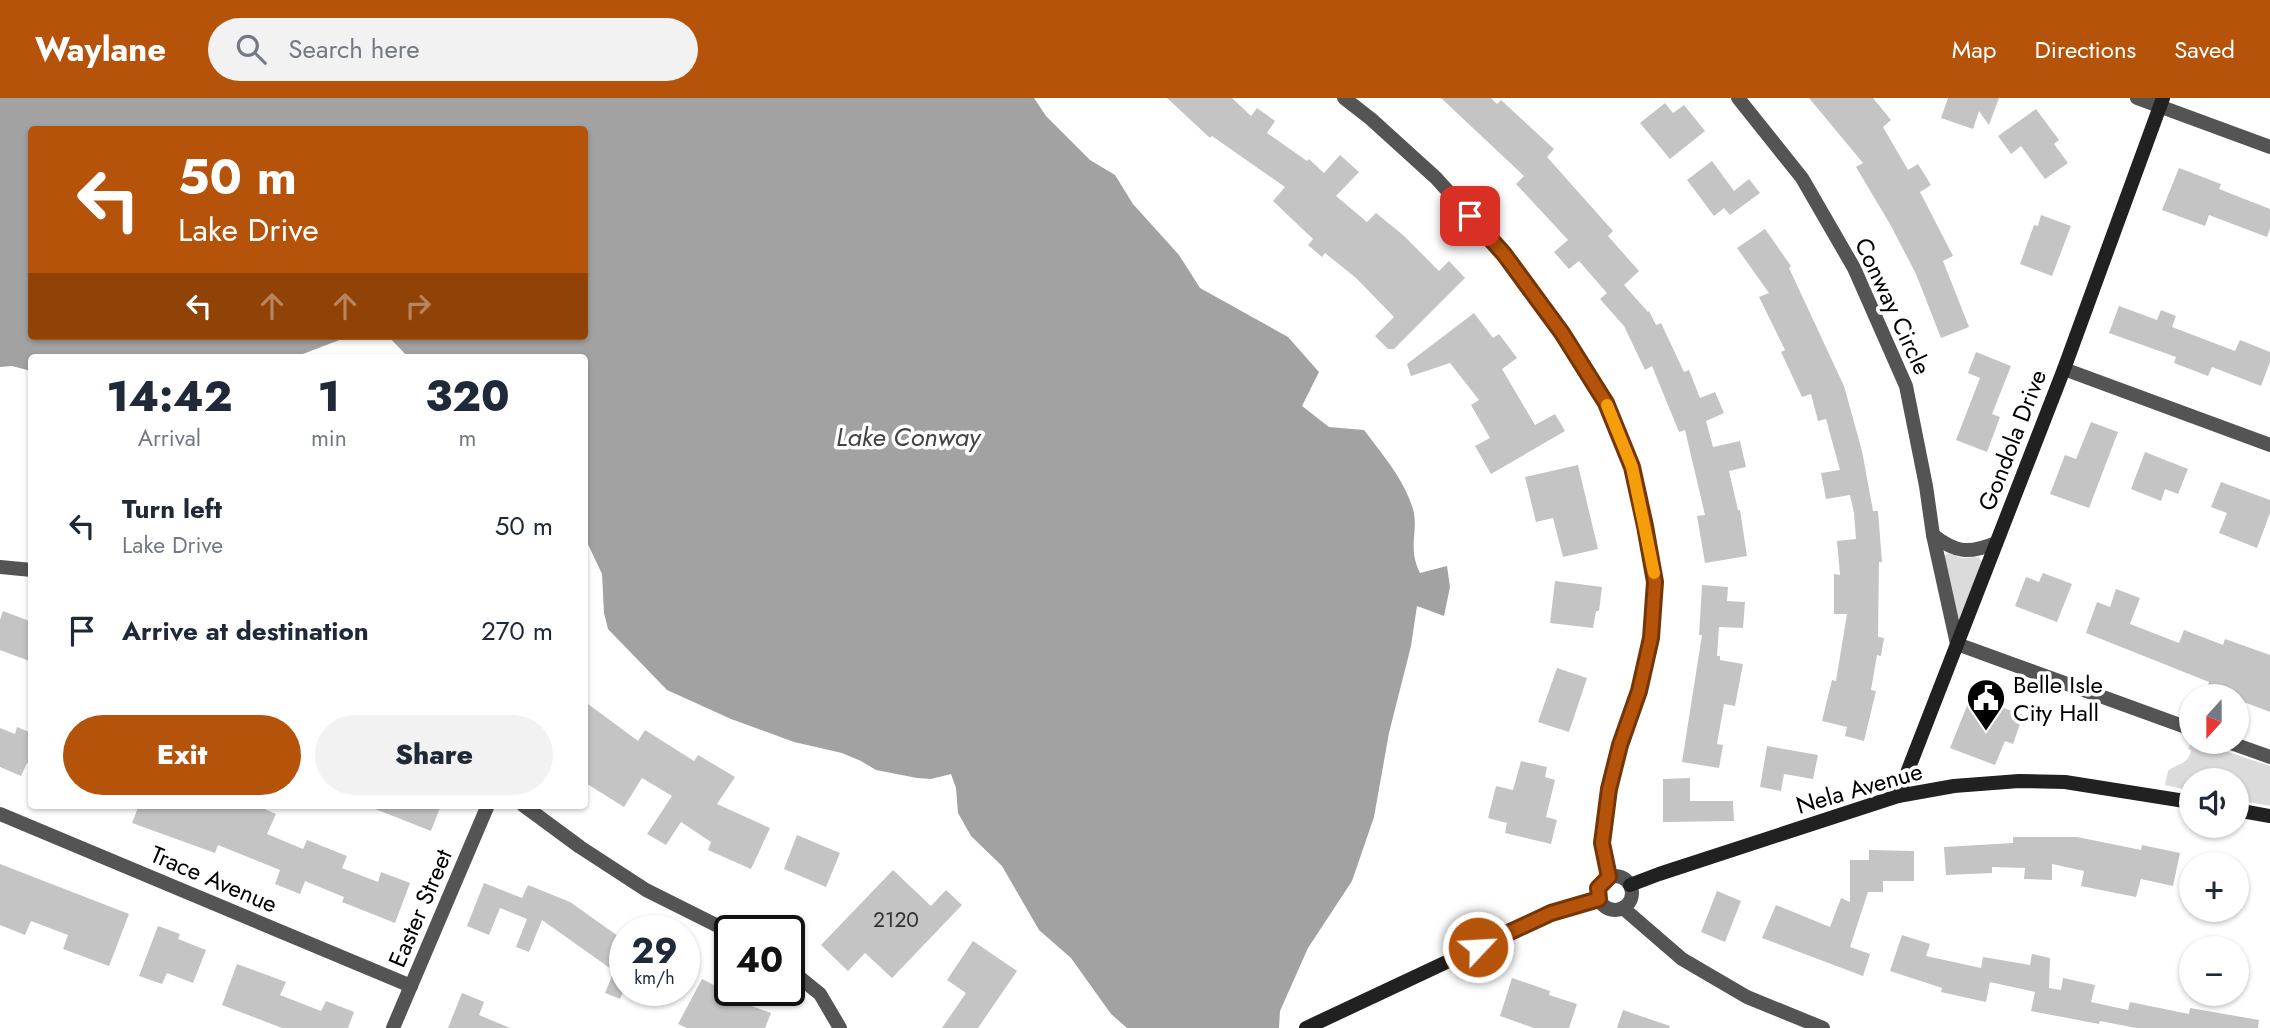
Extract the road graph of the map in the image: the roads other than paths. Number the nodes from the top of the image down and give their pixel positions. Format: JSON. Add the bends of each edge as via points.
{"nodes":[{"id":1,"x":1344,"y":98,"type":"edge"},
{"id":2,"x":1738,"y":98,"type":"edge"},
{"id":3,"x":2137,"y":98,"type":"edge"},
{"id":4,"x":2162,"y":102,"type":"edge"},
{"id":5,"x":2270,"y":147,"type":"edge"},
{"id":6,"x":2064,"y":369,"type":"junction"},
{"id":7,"x":2270,"y":445,"type":"edge"},
{"id":8,"x":1933,"y":535,"type":"junction"},
{"id":9,"x":1996,"y":543,"type":"junction"},
{"id":10,"x":0,"y":567,"type":"edge"},
{"id":11,"x":28,"y":570,"type":"edge"},
{"id":12,"x":1957,"y":644,"type":"junction"},
{"id":13,"x":2179,"y":725,"type":"edge"},
{"id":14,"x":2249,"y":750,"type":"edge"},
{"id":15,"x":2270,"y":757,"type":"edge"},
{"id":16,"x":1898,"y":796,"type":"junction"},
{"id":17,"x":2179,"y":800,"type":"edge"},
{"id":18,"x":486,"y":809,"type":"edge"},
{"id":19,"x":529,"y":809,"type":"edge"},
{"id":20,"x":2249,"y":812,"type":"edge"},
{"id":21,"x":0,"y":814,"type":"edge"},
{"id":22,"x":2270,"y":816,"type":"edge"},
{"id":23,"x":1609,"y":877,"type":"junction"},
{"id":24,"x":1630,"y":886,"type":"junction"},
{"id":25,"x":1599,"y":899,"type":"junction"},
{"id":26,"x":1623,"y":908,"type":"junction"},
{"id":27,"x":714,"y":924,"type":"edge"},
{"id":28,"x":805,"y":982,"type":"edge"},
{"id":29,"x":411,"y":986,"type":"junction"},
{"id":30,"x":393,"y":1028,"type":"edge"},
{"id":31,"x":840,"y":1028,"type":"edge"},
{"id":32,"x":1306,"y":1028,"type":"edge"},
{"id":33,"x":1823,"y":1028,"type":"edge"}],
"edges":[{"from":1,"to":23,"type":"street","via":[[1436,178],[1504,254],[1606,403],[1632,467],[1655,582],[1651,638],[1609,789],[1602,843]]},
{"from":2,"to":8,"type":"street","name":"Conway Circle","via":[[1802,178],[1854,268],[1906,386]]},
{"from":3,"to":4,"type":"street"},
{"from":4,"to":5,"type":"street"},
{"from":4,"to":6,"type":"street","name":"Gondola Drive"},
{"from":6,"to":7,"type":"street"},
{"from":6,"to":9,"type":"street","name":"Gondola Drive"},
{"from":8,"to":9,"type":"street","via":[[1963,551]]},
{"from":8,"to":12,"type":"street","name":"Conway Circle"},
{"from":9,"to":12,"type":"street","name":"Gondola Drive"},
{"from":10,"to":11,"type":"street"},
{"from":12,"to":13,"type":"street"},
{"from":12,"to":16,"type":"street","name":"Gondola Drive"},
{"from":14,"to":15,"type":"street"},
{"from":16,"to":17,"type":"street","name":"Nela Avenue","via":[[2019,781],[2065,782]]},
{"from":16,"to":24,"type":"street","name":"Nela Avenue"},
{"from":18,"to":29,"type":"street","name":"Easter Street"},
{"from":19,"to":27,"type":"street","via":[[646,890]]},
{"from":20,"to":22,"type":"street"},
{"from":21,"to":29,"type":"street","name":"Trace Avenue"},
{"from":23,"to":24,"type":"street","via":[[1620,876]]},
{"from":23,"to":25,"type":"street","via":[[1598,888]]},
{"from":24,"to":26,"type":"street","via":[[1631,900]]},
{"from":25,"to":26,"type":"street","via":[[1612,909]]},
{"from":25,"to":32,"type":"street","via":[[1551,913]]},
{"from":26,"to":33,"type":"street","via":[[1682,959],[1747,997]]},
{"from":28,"to":31,"type":"street","via":[[820,994]]},
{"from":29,"to":30,"type":"street","name":"Easter Street"}]}
